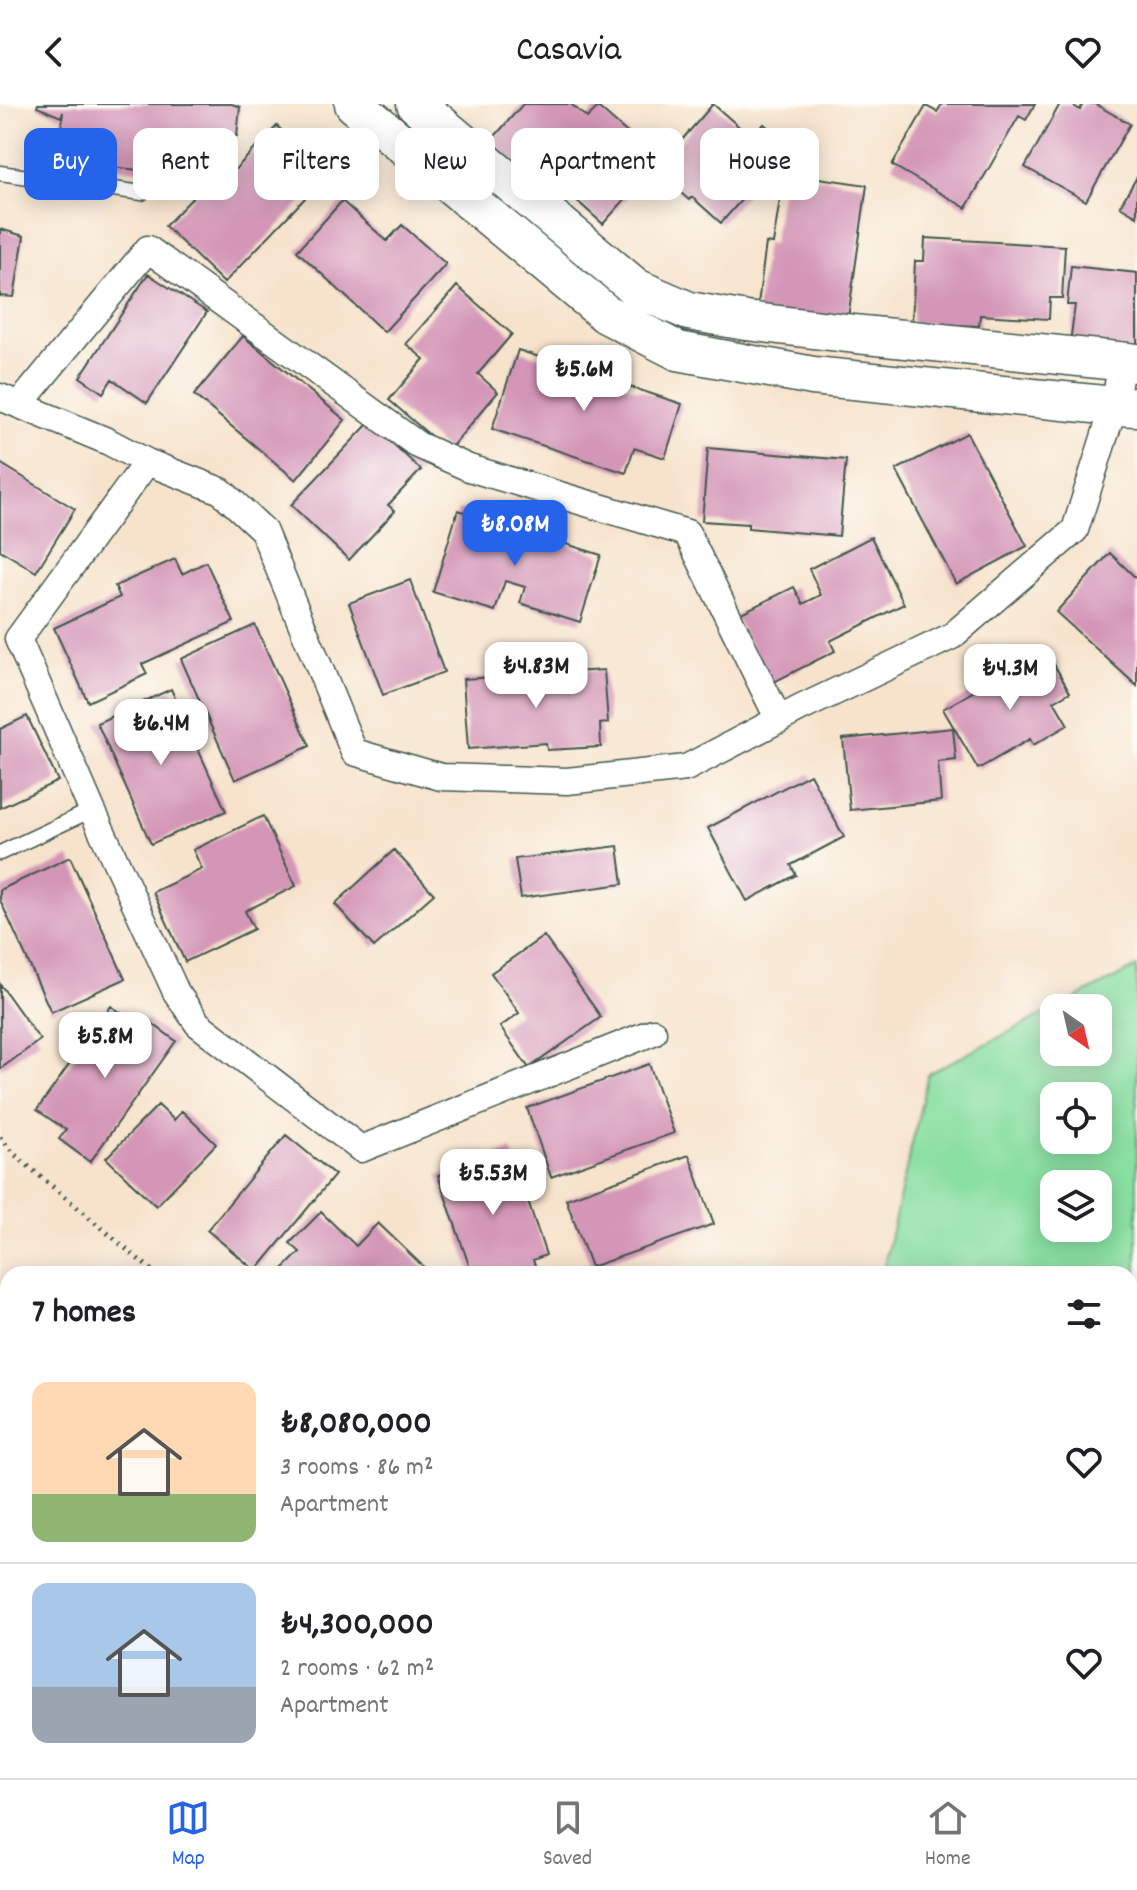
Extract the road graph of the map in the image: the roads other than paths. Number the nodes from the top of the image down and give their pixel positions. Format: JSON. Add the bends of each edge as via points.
{"nodes":[{"id":1,"x":354,"y":104,"type":"edge"},
{"id":2,"x":416,"y":104,"type":"edge"},
{"id":3,"x":0,"y":173,"type":"edge"},
{"id":4,"x":133,"y":192,"type":"edge"},
{"id":5,"x":1129,"y":362,"type":"edge"},
{"id":6,"x":10,"y":401,"type":"edge"},
{"id":7,"x":1126,"y":406,"type":"edge"},
{"id":8,"x":147,"y":462,"type":"junction"},
{"id":9,"x":9,"y":638,"type":"edge"},
{"id":10,"x":779,"y":720,"type":"junction"},
{"id":11,"x":92,"y":810,"type":"junction"},
{"id":12,"x":0,"y":853,"type":"edge"},
{"id":13,"x":653,"y":1032,"type":"dead end"}],
"edges":[{"from":1,"to":7,"type":"street","via":[[606,314],[678,351],[813,376]]},
{"from":2,"to":5,"type":"street","via":[[636,288],[689,311]]},
{"from":3,"to":4,"type":"lane"},
{"from":5,"to":7,"type":"street"},
{"from":6,"to":8,"type":"street"},
{"from":6,"to":10,"type":"street","via":[[148,249],[418,445],[469,468],[687,533]]},
{"from":7,"to":10,"type":"street","via":[[1075,530],[952,636]]},
{"from":8,"to":9,"type":"street"},
{"from":8,"to":10,"type":"street","via":[[221,491],[263,530],[354,752],[441,777],[567,781],[686,768]]},
{"from":9,"to":11,"type":"street"},
{"from":11,"to":12,"type":"lane"},
{"from":11,"to":13,"type":"street","via":[[176,992],[198,1024],[361,1149]]}]}
